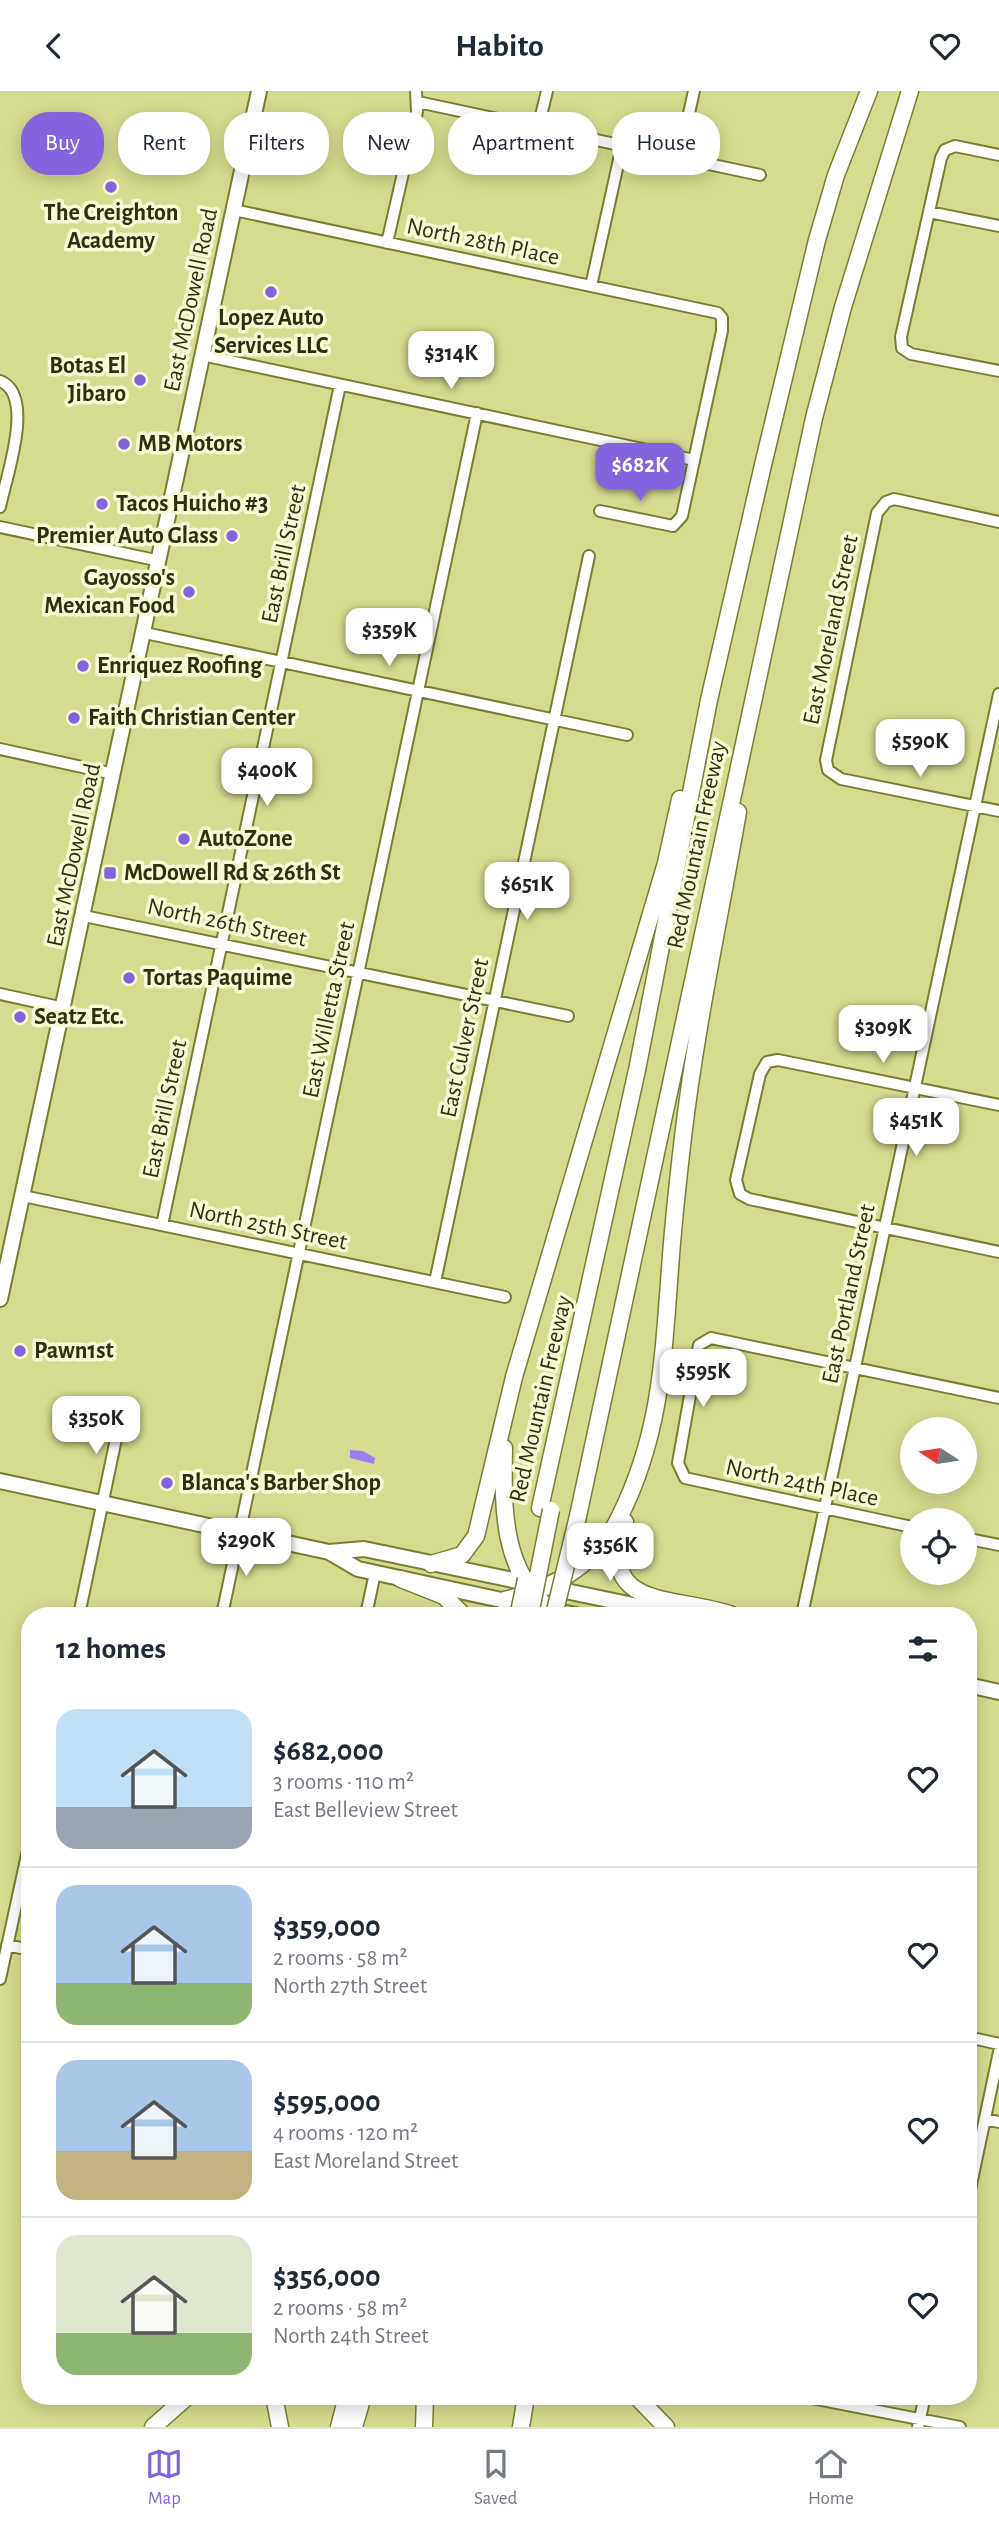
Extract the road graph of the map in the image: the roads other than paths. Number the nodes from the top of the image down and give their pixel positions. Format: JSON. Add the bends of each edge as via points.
{"nodes":[{"id":1,"x":259,"y":91,"type":"edge"},
{"id":2,"x":547,"y":91,"type":"edge"},
{"id":3,"x":694,"y":91,"type":"edge"},
{"id":4,"x":861,"y":91,"type":"edge"},
{"id":5,"x":869,"y":91,"type":"edge"},
{"id":6,"x":912,"y":91,"type":"edge"},
{"id":7,"x":417,"y":96,"type":"edge"},
{"id":8,"x":478,"y":112,"type":"edge"},
{"id":9,"x":542,"y":112,"type":"edge"},
{"id":10,"x":689,"y":112,"type":"edge"},
{"id":11,"x":848,"y":142,"type":"junction"},
{"id":12,"x":999,"y":155,"type":"edge"},
{"id":13,"x":720,"y":167,"type":"edge"},
{"id":14,"x":616,"y":175,"type":"edge"},
{"id":15,"x":760,"y":175,"type":"dead end"},
{"id":16,"x":234,"y":210,"type":"junction"},
{"id":17,"x":929,"y":212,"type":"junction"},
{"id":18,"x":999,"y":226,"type":"edge"},
{"id":19,"x":387,"y":243,"type":"junction"},
{"id":20,"x":592,"y":286,"type":"junction"},
{"id":21,"x":202,"y":355,"type":"junction"},
{"id":22,"x":999,"y":371,"type":"edge"},
{"id":23,"x":0,"y":381,"type":"edge"},
{"id":24,"x":340,"y":384,"type":"junction"},
{"id":25,"x":477,"y":413,"type":"junction"},
{"id":26,"x":694,"y":460,"type":"junction"},
{"id":27,"x":0,"y":507,"type":"edge"},
{"id":28,"x":600,"y":511,"type":"dead end"},
{"id":29,"x":999,"y":522,"type":"edge"},
{"id":30,"x":0,"y":527,"type":"edge"},
{"id":31,"x":589,"y":556,"type":"dead end"},
{"id":32,"x":160,"y":561,"type":"junction"},
{"id":33,"x":145,"y":633,"type":"junction"},
{"id":34,"x":283,"y":662,"type":"junction"},
{"id":35,"x":419,"y":691,"type":"junction"},
{"id":36,"x":999,"y":694,"type":"edge"},
{"id":37,"x":709,"y":700,"type":"junction"},
{"id":38,"x":553,"y":720,"type":"junction"},
{"id":39,"x":744,"y":732,"type":"junction"},
{"id":40,"x":627,"y":735,"type":"dead end"},
{"id":41,"x":0,"y":749,"type":"edge"},
{"id":42,"x":114,"y":774,"type":"junction"},
{"id":43,"x":975,"y":806,"type":"junction"},
{"id":44,"x":999,"y":811,"type":"edge"},
{"id":45,"x":84,"y":916,"type":"junction"},
{"id":46,"x":222,"y":943,"type":"junction"},
{"id":47,"x":358,"y":972,"type":"junction"},
{"id":48,"x":0,"y":994,"type":"edge"},
{"id":49,"x":494,"y":1001,"type":"junction"},
{"id":50,"x":64,"y":1008,"type":"junction"},
{"id":51,"x":568,"y":1016,"type":"dead end"},
{"id":52,"x":914,"y":1088,"type":"junction"},
{"id":53,"x":999,"y":1105,"type":"edge"},
{"id":54,"x":23,"y":1196,"type":"junction"},
{"id":55,"x":162,"y":1225,"type":"junction"},
{"id":56,"x":885,"y":1229,"type":"junction"},
{"id":57,"x":999,"y":1252,"type":"edge"},
{"id":58,"x":298,"y":1254,"type":"junction"},
{"id":59,"x":435,"y":1282,"type":"junction"},
{"id":60,"x":1,"y":1290,"type":"edge"},
{"id":61,"x":505,"y":1297,"type":"dead end"},
{"id":62,"x":855,"y":1369,"type":"junction"},
{"id":63,"x":999,"y":1398,"type":"edge"},
{"id":64,"x":121,"y":1415,"type":"dead end"},
{"id":65,"x":505,"y":1417,"type":"junction"},
{"id":66,"x":644,"y":1459,"type":"junction"},
{"id":67,"x":0,"y":1481,"type":"edge"},
{"id":68,"x":103,"y":1503,"type":"junction"},
{"id":69,"x":824,"y":1509,"type":"junction"},
{"id":70,"x":900,"y":1525,"type":"edge"},
{"id":71,"x":240,"y":1533,"type":"junction"},
{"id":72,"x":977,"y":1541,"type":"edge"},
{"id":73,"x":999,"y":1545,"type":"edge"},
{"id":74,"x":329,"y":1552,"type":"junction"},
{"id":75,"x":431,"y":1564,"type":"junction"},
{"id":76,"x":375,"y":1573,"type":"junction"},
{"id":77,"x":401,"y":1579,"type":"junction"},
{"id":78,"x":530,"y":1603,"type":"edge"},
{"id":79,"x":81,"y":1607,"type":"edge"},
{"id":80,"x":224,"y":1607,"type":"edge"},
{"id":81,"x":368,"y":1607,"type":"edge"},
{"id":82,"x":455,"y":1607,"type":"edge"},
{"id":83,"x":580,"y":1607,"type":"edge"},
{"id":84,"x":696,"y":1607,"type":"edge"},
{"id":85,"x":804,"y":1607,"type":"edge"},
{"id":86,"x":977,"y":1687,"type":"edge"},
{"id":87,"x":999,"y":1692,"type":"edge"},
{"id":88,"x":21,"y":1882,"type":"edge"},
{"id":89,"x":7,"y":1945,"type":"junction"},
{"id":90,"x":21,"y":1948,"type":"edge"},
{"id":91,"x":0,"y":1979,"type":"edge"},
{"id":92,"x":977,"y":2040,"type":"edge"},
{"id":93,"x":999,"y":2044,"type":"edge"},
{"id":94,"x":999,"y":2052,"type":"edge"},
{"id":95,"x":985,"y":2119,"type":"junction"},
{"id":96,"x":999,"y":2122,"type":"edge"},
{"id":97,"x":977,"y":2157,"type":"edge"},
{"id":98,"x":178,"y":2405,"type":"edge"},
{"id":99,"x":276,"y":2405,"type":"edge"},
{"id":100,"x":349,"y":2405,"type":"edge"},
{"id":101,"x":360,"y":2405,"type":"edge"},
{"id":102,"x":366,"y":2405,"type":"edge"},
{"id":103,"x":525,"y":2405,"type":"edge"},
{"id":104,"x":645,"y":2405,"type":"edge"},
{"id":105,"x":840,"y":2405,"type":"edge"},
{"id":106,"x":923,"y":2405,"type":"edge"},
{"id":107,"x":918,"y":2423,"type":"edge"},
{"id":108,"x":353,"y":2425,"type":"edge"},
{"id":109,"x":153,"y":2427,"type":"edge"},
{"id":110,"x":280,"y":2427,"type":"edge"},
{"id":111,"x":521,"y":2427,"type":"edge"},
{"id":112,"x":666,"y":2427,"type":"edge"},
{"id":113,"x":960,"y":2427,"type":"edge"}],
"edges":[{"from":1,"to":16,"type":"main road","name":"East McDowell Road"},
{"from":2,"to":9,"type":"street"},
{"from":3,"to":10,"type":"street"},
{"from":4,"to":11,"type":"highway"},
{"from":5,"to":11,"type":"highway","name":"Red Mountain Freeway"},
{"from":6,"to":39,"type":"highway","name":"Red Mountain Freeway","via":[[843,307]]},
{"from":7,"to":8,"type":"street"},
{"from":7,"to":19,"type":"street"},
{"from":11,"to":37,"type":"highway","name":"Red Mountain Freeway","via":[[814,253]]},
{"from":12,"to":17,"type":"street","via":[[956,146],[945,150]]},
{"from":13,"to":15,"type":"street"},
{"from":14,"to":20,"type":"street"},
{"from":16,"to":19,"type":"street","name":"North 28th Place"},
{"from":16,"to":21,"type":"main road","name":"East McDowell Road"},
{"from":17,"to":18,"type":"street"},
{"from":17,"to":22,"type":"street","via":[[902,348],[911,354]]},
{"from":19,"to":20,"type":"street","name":"North 28th Place"},
{"from":20,"to":26,"type":"street","name":"North 28th Place","via":[[711,310],[722,318]]},
{"from":21,"to":24,"type":"street"},
{"from":21,"to":32,"type":"main road","name":"East McDowell Road"},
{"from":23,"to":27,"type":"street","via":[[17,396],[19,412]]},
{"from":24,"to":25,"type":"street"},
{"from":24,"to":34,"type":"street","name":"East Brill Street"},
{"from":25,"to":26,"type":"street"},
{"from":25,"to":35,"type":"street","name":"East Willetta Street"},
{"from":26,"to":28,"type":"street","via":[[682,516],[673,526]]},
{"from":29,"to":43,"type":"street","name":"East Moreland Street","via":[[894,499],[877,513],[827,751],[828,770],[841,779]]},
{"from":30,"to":32,"type":"street"},
{"from":31,"to":38,"type":"street","name":"East Culver Street"},
{"from":32,"to":33,"type":"main road","name":"East McDowell Road"},
{"from":33,"to":34,"type":"street"},
{"from":33,"to":42,"type":"main road","name":"East McDowell Road"},
{"from":34,"to":35,"type":"street"},
{"from":34,"to":46,"type":"street","name":"East Brill Street"},
{"from":35,"to":38,"type":"street"},
{"from":35,"to":47,"type":"street","name":"East Willetta Street"},
{"from":36,"to":43,"type":"street","name":"East Portland Street"},
{"from":37,"to":65,"type":"highway"},
{"from":37,"to":78,"type":"highway","name":"Red Mountain Freeway","bridge":true,"via":[[572,1372]]},
{"from":38,"to":40,"type":"street"},
{"from":38,"to":49,"type":"street","name":"East Culver Street"},
{"from":39,"to":66,"type":"highway","via":[[747,758],[697,1025],[657,1409]]},
{"from":39,"to":78,"type":"highway","name":"Red Mountain Freeway","bridge":true,"via":[[578,1515]]},
{"from":41,"to":42,"type":"street"},
{"from":42,"to":45,"type":"main road","name":"East McDowell Road"},
{"from":43,"to":44,"type":"street"},
{"from":43,"to":52,"type":"street","name":"East Portland Street"},
{"from":45,"to":46,"type":"street","name":"North 26th Street"},
{"from":45,"to":50,"type":"main road","name":"East McDowell Road"},
{"from":46,"to":47,"type":"street","name":"North 26th Street"},
{"from":46,"to":55,"type":"street","name":"East Brill Street"},
{"from":47,"to":49,"type":"street","name":"North 26th Street"},
{"from":47,"to":58,"type":"street","name":"East Willetta Street"},
{"from":48,"to":50,"type":"street"},
{"from":49,"to":51,"type":"street","name":"North 26th Street"},
{"from":49,"to":59,"type":"street","name":"East Culver Street"},
{"from":50,"to":54,"type":"main road","name":"East McDowell Road"},
{"from":52,"to":53,"type":"street"},
{"from":52,"to":56,"type":"street","name":"East Portland Street"},
{"from":52,"to":56,"type":"street","via":[[778,1060],[767,1062],[760,1074],[736,1180],[740,1194]]},
{"from":54,"to":55,"type":"street","name":"North 25th Street"},
{"from":54,"to":60,"type":"main road","name":"East McDowell Road"},
{"from":55,"to":58,"type":"street","name":"North 25th Street"},
{"from":56,"to":57,"type":"street"},
{"from":56,"to":62,"type":"street","name":"East Portland Street"},
{"from":58,"to":59,"type":"street","name":"North 25th Street"},
{"from":58,"to":71,"type":"street","name":"East Willetta Street"},
{"from":59,"to":61,"type":"street","name":"North 25th Street"},
{"from":62,"to":63,"type":"street"},
{"from":62,"to":69,"type":"street","name":"East Portland Street"},
{"from":62,"to":69,"type":"street","name":"North 24th Place","via":[[711,1338],[704,1340],[695,1357],[678,1463],[685,1478]]},
{"from":64,"to":68,"type":"street"},
{"from":65,"to":75,"type":"highway","via":[[476,1536],[462,1555]]},
{"from":65,"to":78,"type":"highway","via":[[506,1531]]},
{"from":66,"to":78,"type":"highway","via":[[620,1518],[598,1550]]},
{"from":66,"to":84,"type":"highway","via":[[617,1549],[624,1578],[642,1595]]},
{"from":67,"to":68,"type":"main road"},
{"from":68,"to":71,"type":"main road"},
{"from":68,"to":79,"type":"street"},
{"from":69,"to":70,"type":"street","name":"North 24th Place"},
{"from":69,"to":85,"type":"street","name":"East Portland Street"},
{"from":71,"to":74,"type":"main road"},
{"from":71,"to":80,"type":"street","name":"East Willetta Street"},
{"from":72,"to":73,"type":"street"},
{"from":74,"to":75,"type":"main road","via":[[364,1549]]},
{"from":74,"to":76,"type":"main road"},
{"from":75,"to":78,"type":"main road"},
{"from":76,"to":77,"type":"main road"},
{"from":76,"to":81,"type":"street"},
{"from":77,"to":78,"type":"main road"},
{"from":77,"to":82,"type":"highway","via":[[444,1597]]},
{"from":78,"to":83,"type":"main road"},
{"from":86,"to":87,"type":"main road"},
{"from":88,"to":89,"type":"street"},
{"from":89,"to":90,"type":"street"},
{"from":89,"to":91,"type":"street"},
{"from":92,"to":93,"type":"street"},
{"from":94,"to":95,"type":"street"},
{"from":95,"to":96,"type":"street"},
{"from":95,"to":97,"type":"street"},
{"from":98,"to":109,"type":"highway"},
{"from":99,"to":110,"type":"highway"},
{"from":100,"to":108,"type":"highway"},
{"from":101,"to":108,"type":"highway"},
{"from":102,"to":108,"type":"highway"},
{"from":103,"to":111,"type":"highway"},
{"from":104,"to":112,"type":"highway"},
{"from":105,"to":107,"type":"street"},
{"from":106,"to":107,"type":"street"},
{"from":107,"to":113,"type":"street"}]}
